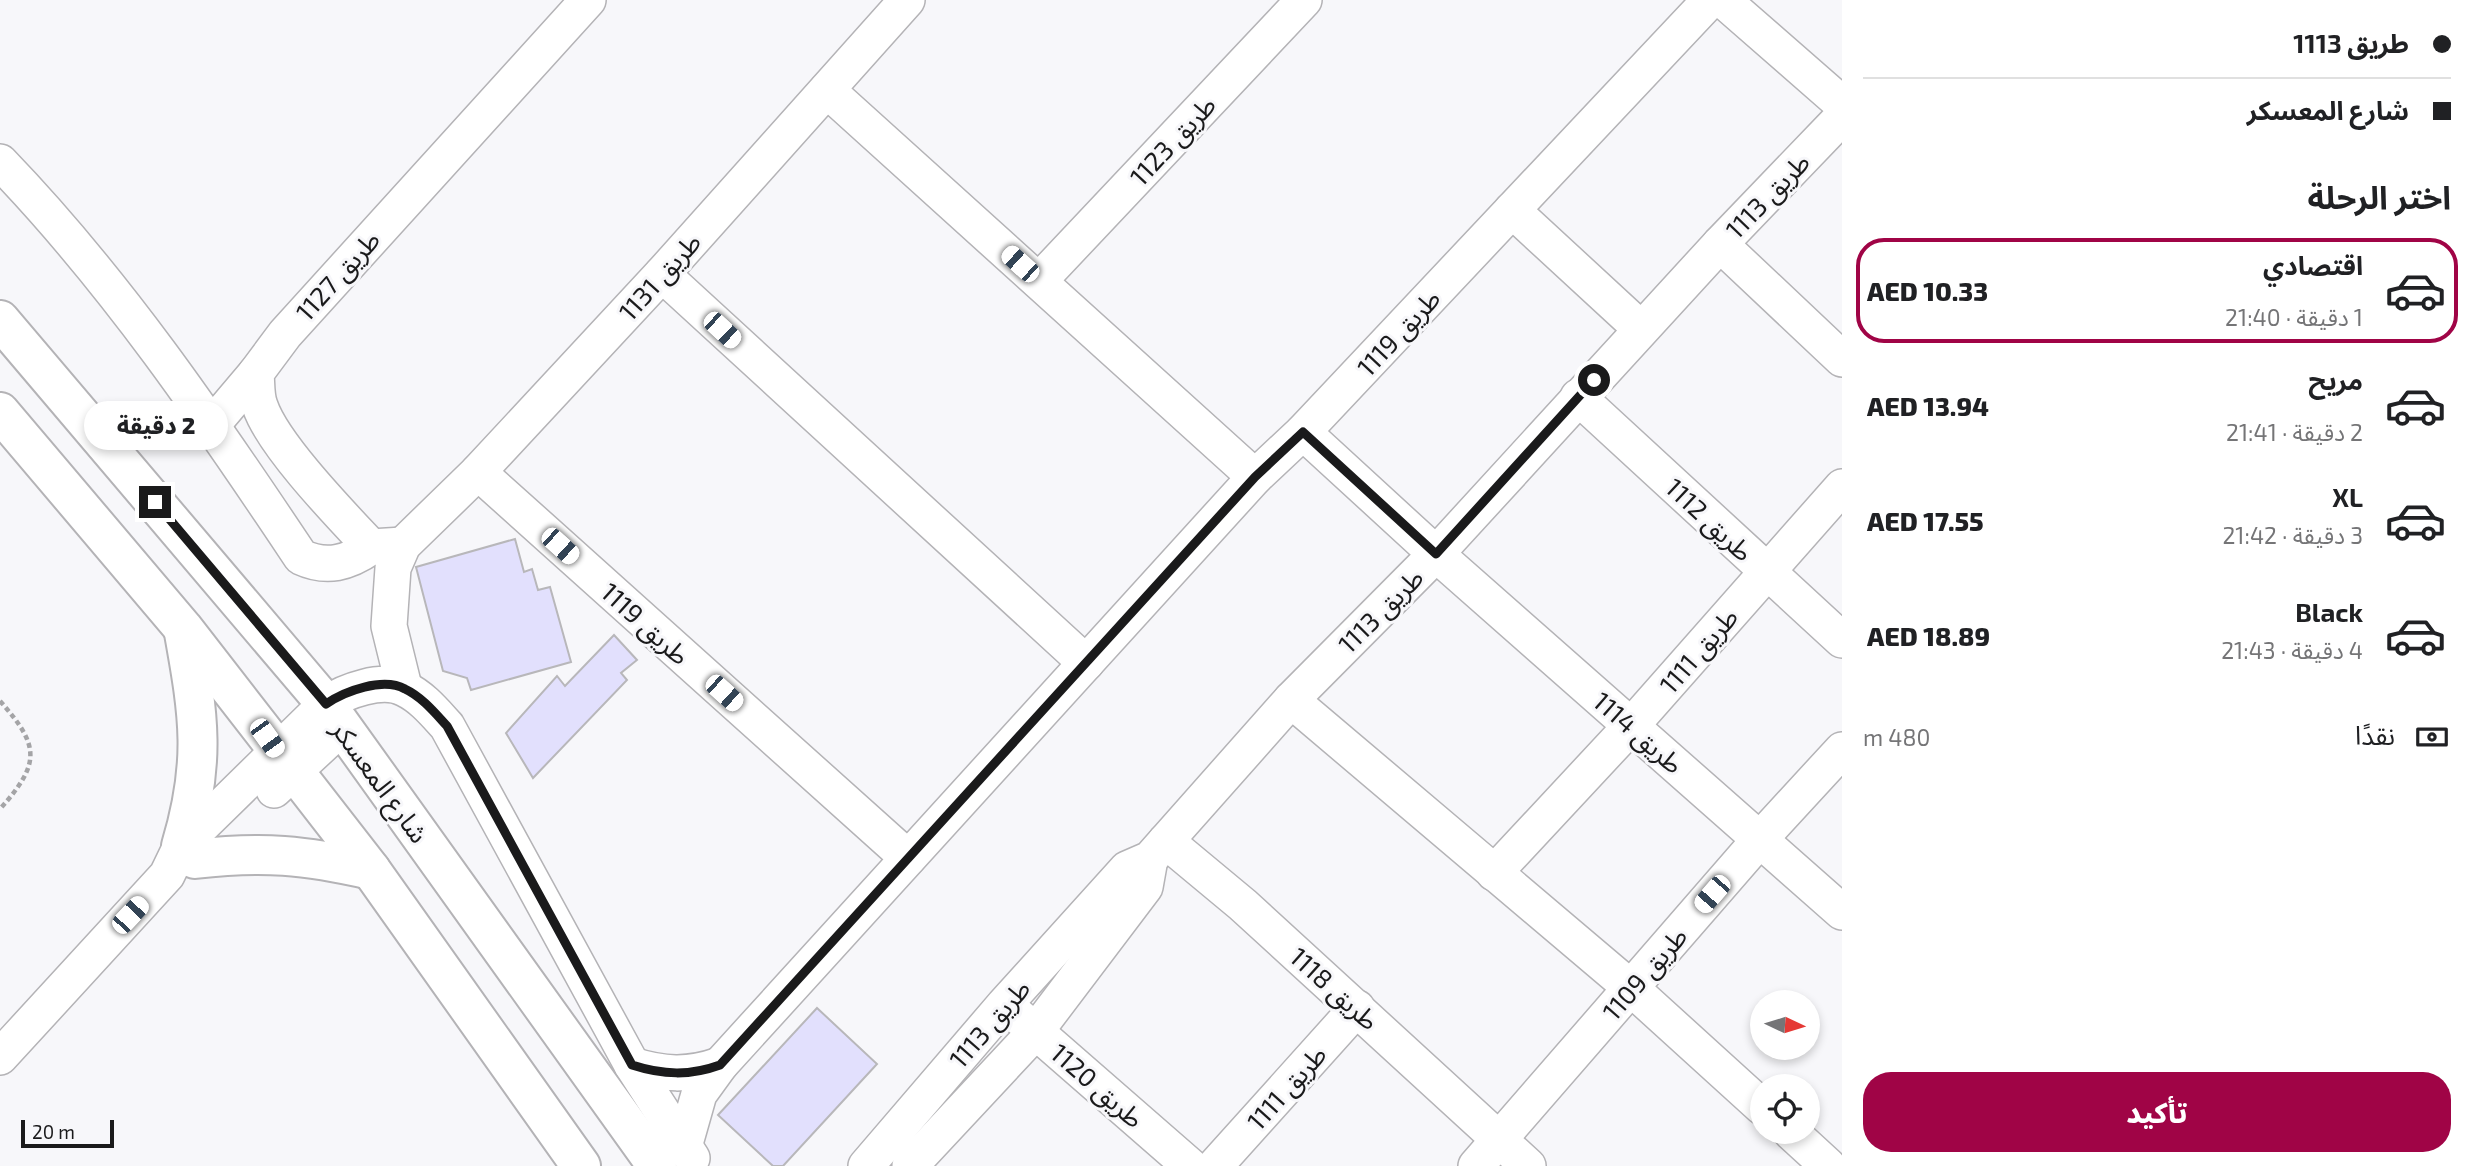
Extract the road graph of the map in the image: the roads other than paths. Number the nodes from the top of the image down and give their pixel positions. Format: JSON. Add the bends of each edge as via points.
{"nodes":[{"id":1,"x":588,"y":0,"type":"edge"},
{"id":2,"x":907,"y":0,"type":"edge"},
{"id":3,"x":1304,"y":0,"type":"edge"},
{"id":4,"x":1703,"y":4,"type":"edge"},
{"id":5,"x":827,"y":90,"type":"junction"},
{"id":6,"x":1842,"y":104,"type":"edge"},
{"id":7,"x":1842,"y":117,"type":"edge"},
{"id":8,"x":0,"y":162,"type":"edge"},
{"id":9,"x":1512,"y":210,"type":"junction"},
{"id":10,"x":1720,"y":244,"type":"junction"},
{"id":11,"x":662,"y":274,"type":"junction"},
{"id":12,"x":1039,"y":281,"type":"junction"},
{"id":13,"x":0,"y":320,"type":"edge"},
{"id":14,"x":1641,"y":328,"type":"junction"},
{"id":15,"x":1842,"y":359,"type":"edge"},
{"id":16,"x":256,"y":373,"type":"junction"},
{"id":17,"x":1578,"y":397,"type":"junction"},
{"id":18,"x":0,"y":412,"type":"edge"},
{"id":19,"x":212,"y":425,"type":"junction"},
{"id":20,"x":1303,"y":432,"type":"junction"},
{"id":21,"x":478,"y":472,"type":"junction"},
{"id":22,"x":1255,"y":477,"type":"junction"},
{"id":23,"x":1842,"y":487,"type":"edge"},
{"id":24,"x":387,"y":546,"type":"junction"},
{"id":25,"x":1436,"y":554,"type":"junction"},
{"id":26,"x":1767,"y":572,"type":"junction"},
{"id":27,"x":183,"y":628,"type":"junction"},
{"id":28,"x":1842,"y":640,"type":"edge"},
{"id":29,"x":1086,"y":663,"type":"junction"},
{"id":30,"x":404,"y":687,"type":"junction"},
{"id":31,"x":1291,"y":700,"type":"junction"},
{"id":32,"x":334,"y":715,"type":"junction"},
{"id":33,"x":1632,"y":726,"type":"junction"},
{"id":34,"x":1842,"y":750,"type":"edge"},
{"id":35,"x":286,"y":763,"type":"junction"},
{"id":36,"x":1761,"y":838,"type":"junction"},
{"id":37,"x":1158,"y":850,"type":"junction"},
{"id":38,"x":908,"y":858,"type":"junction"},
{"id":39,"x":181,"y":860,"type":"junction"},
{"id":40,"x":371,"y":870,"type":"junction"},
{"id":41,"x":1494,"y":873,"type":"junction"},
{"id":42,"x":1842,"y":912,"type":"edge"},
{"id":43,"x":1631,"y":988,"type":"junction"},
{"id":44,"x":1004,"y":1004,"type":"junction"},
{"id":45,"x":1357,"y":1008,"type":"junction"},
{"id":46,"x":1036,"y":1031,"type":"junction"},
{"id":47,"x":0,"y":1057,"type":"edge"},
{"id":48,"x":632,"y":1065,"type":"junction"},
{"id":49,"x":720,"y":1065,"type":"junction"},
{"id":50,"x":1750,"y":1096,"type":"edge"},
{"id":51,"x":1500,"y":1140,"type":"junction"},
{"id":52,"x":1804,"y":1144,"type":"edge"},
{"id":53,"x":680,"y":1160,"type":"edge"},
{"id":54,"x":581,"y":1166,"type":"edge"},
{"id":55,"x":866,"y":1166,"type":"edge"},
{"id":56,"x":910,"y":1166,"type":"edge"},
{"id":57,"x":1190,"y":1166,"type":"edge"},
{"id":58,"x":1215,"y":1166,"type":"edge"},
{"id":59,"x":1476,"y":1166,"type":"edge"},
{"id":60,"x":1528,"y":1166,"type":"edge"},
{"id":61,"x":1828,"y":1166,"type":"edge"}],
"edges":[{"from":1,"to":16,"type":"street","name":"طريق 1127","via":[[285,334]]},
{"from":2,"to":5,"type":"street","name":"طريق 1131"},
{"from":3,"to":12,"type":"street","name":"طريق 1123"},
{"from":4,"to":6,"type":"street"},
{"from":4,"to":9,"type":"street","name":"طريق 1119"},
{"from":5,"to":11,"type":"street","name":"طريق 1131"},
{"from":5,"to":12,"type":"street"},
{"from":7,"to":10,"type":"street","name":"طريق 1113"},
{"from":8,"to":19,"type":"street","via":[[45,209]]},
{"from":9,"to":14,"type":"street"},
{"from":9,"to":20,"type":"street","name":"طريق 1119"},
{"from":10,"to":14,"type":"street","name":"طريق 1113"},
{"from":10,"to":15,"type":"street"},
{"from":11,"to":21,"type":"street","name":"طريق 1131"},
{"from":11,"to":29,"type":"street"},
{"from":12,"to":22,"type":"street"},
{"from":13,"to":32,"type":"main road","name":"شارع المعسكر"},
{"from":14,"to":17,"type":"street","name":"طريق 1113"},
{"from":16,"to":19,"type":"street","name":"طريق 1127"},
{"from":16,"to":24,"type":"street","via":[[259,404],[274,435]]},
{"from":17,"to":25,"type":"street","name":"طريق 1113"},
{"from":17,"to":26,"type":"street","name":"طريق 1112"},
{"from":18,"to":27,"type":"main road"},
{"from":19,"to":24,"type":"street","via":[[300,557],[318,565],[337,563]]},
{"from":20,"to":22,"type":"street","name":"طريق 1119"},
{"from":20,"to":25,"type":"street"},
{"from":21,"to":24,"type":"street","name":"طريق 1131"},
{"from":21,"to":38,"type":"street","name":"طريق 1119"},
{"from":22,"to":29,"type":"street","name":"طريق 1119"},
{"from":23,"to":26,"type":"street","name":"طريق 1111"},
{"from":24,"to":30,"type":"street","via":[[393,568],[389,626]]},
{"from":25,"to":31,"type":"street","name":"طريق 1113"},
{"from":25,"to":33,"type":"street","name":"طريق 1114"},
{"from":26,"to":28,"type":"street","name":"طريق 1112"},
{"from":26,"to":33,"type":"street","name":"طريق 1111"},
{"from":27,"to":35,"type":"main road"},
{"from":27,"to":39,"type":"main road","via":[[199,749],[197,787]]},
{"from":29,"to":38,"type":"street","name":"طريق 1119"},
{"from":30,"to":32,"type":"street","via":[[384,685],[342,693]]},
{"from":30,"to":48,"type":"street","via":[[447,726]]},
{"from":31,"to":37,"type":"street","name":"طريق 1113"},
{"from":31,"to":41,"type":"street"},
{"from":32,"to":35,"type":"street"},
{"from":32,"to":53,"type":"main road","name":"شارع المعسكر"},
{"from":33,"to":36,"type":"street","name":"طريق 1114"},
{"from":33,"to":41,"type":"street","name":"طريق 1111"},
{"from":34,"to":36,"type":"street","name":"طريق 1109"},
{"from":35,"to":39,"type":"street"},
{"from":35,"to":40,"type":"main road"},
{"from":36,"to":42,"type":"street","name":"طريق 1114"},
{"from":36,"to":43,"type":"street","name":"طريق 1109"},
{"from":37,"to":44,"type":"street","name":"طريق 1113","via":[[1127,869]]},
{"from":37,"to":45,"type":"street","name":"طريق 1118","via":[[1244,905]]},
{"from":37,"to":46,"type":"street","name":"طريق 1113","via":[[1145,887]]},
{"from":38,"to":49,"type":"street","name":"طريق 1119"},
{"from":39,"to":40,"type":"main road","via":[[273,853]]},
{"from":39,"to":47,"type":"street"},
{"from":40,"to":54,"type":"main road"},
{"from":41,"to":43,"type":"street"},
{"from":43,"to":50,"type":"street"},
{"from":43,"to":51,"type":"street","name":"طريق 1109"},
{"from":44,"to":46,"type":"street","name":"طريق 1120"},
{"from":44,"to":55,"type":"street","name":"طريق 1113"},
{"from":45,"to":51,"type":"street","name":"طريق 1118"},
{"from":45,"to":58,"type":"street","name":"طريق 1111"},
{"from":46,"to":56,"type":"street","name":"طريق 1113"},
{"from":46,"to":57,"type":"street","name":"طريق 1120"},
{"from":48,"to":49,"type":"street","via":[[685,1074]]},
{"from":48,"to":53,"type":"street"},
{"from":49,"to":53,"type":"street","name":"طريق 1119","via":[[699,1094]]},
{"from":51,"to":59,"type":"street","name":"طريق 1109"},
{"from":51,"to":60,"type":"street","name":"طريق 1118"},
{"from":52,"to":61,"type":"street"}]}
